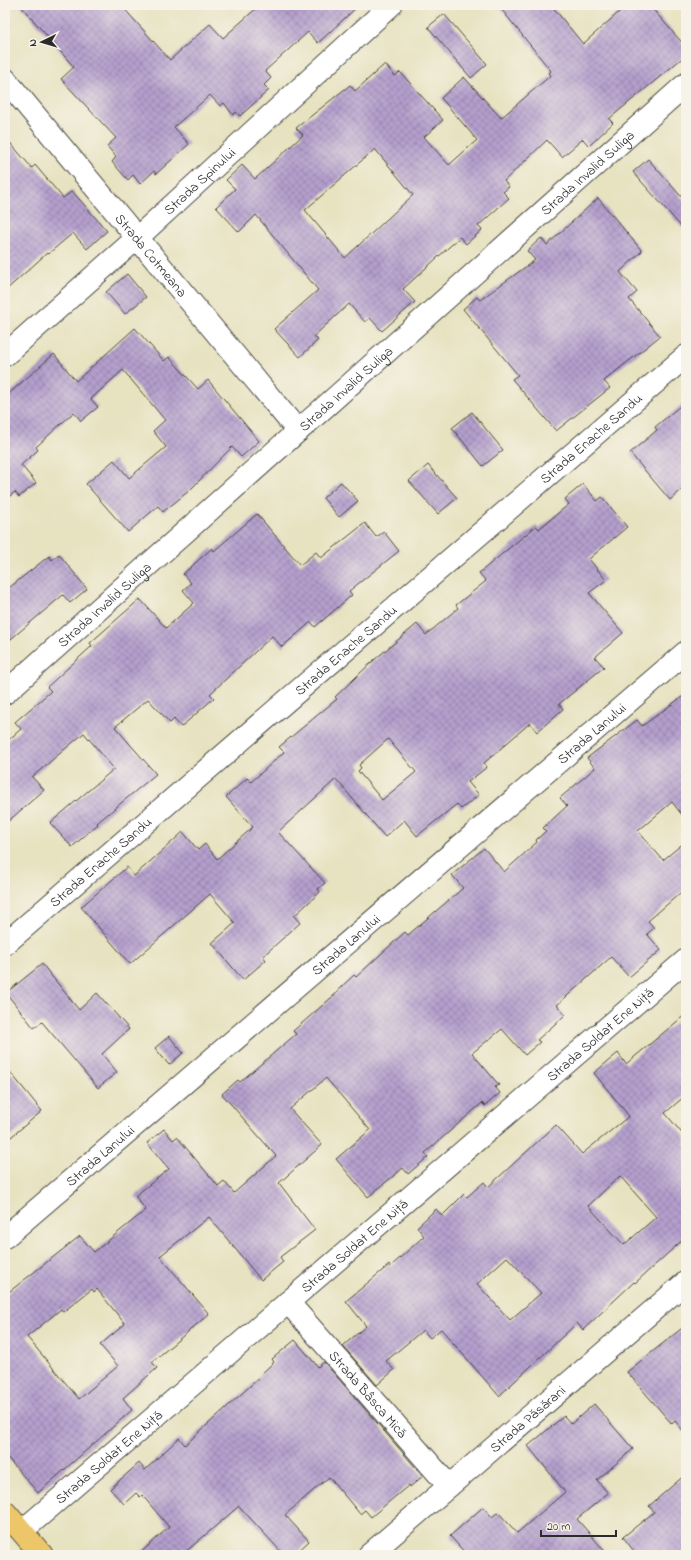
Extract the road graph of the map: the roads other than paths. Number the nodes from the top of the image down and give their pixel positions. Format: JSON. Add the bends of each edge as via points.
{"nodes":[{"id":1,"x":391,"y":5,"type":"edge"},
{"id":2,"x":5,"y":79,"type":"edge"},
{"id":3,"x":686,"y":84,"type":"edge"},
{"id":4,"x":137,"y":238,"type":"junction"},
{"id":5,"x":5,"y":355,"type":"edge"},
{"id":6,"x":686,"y":356,"type":"edge"},
{"id":7,"x":298,"y":431,"type":"junction"},
{"id":8,"x":686,"y":652,"type":"edge"},
{"id":9,"x":5,"y":693,"type":"edge"},
{"id":10,"x":5,"y":944,"type":"edge"},
{"id":11,"x":686,"y":960,"type":"edge"},
{"id":12,"x":5,"y":1237,"type":"edge"},
{"id":13,"x":686,"y":1282,"type":"edge"},
{"id":14,"x":288,"y":1302,"type":"junction"},
{"id":15,"x":449,"y":1486,"type":"junction"},
{"id":16,"x":5,"y":1512,"type":"edge"},
{"id":17,"x":22,"y":1531,"type":"junction"},
{"id":18,"x":42,"y":1555,"type":"edge"},
{"id":19,"x":369,"y":1555,"type":"edge"}],
"edges":[{"from":1,"to":4,"type":"street","name":"Strada Spinului"},
{"from":2,"to":4,"type":"street","name":"Strada Cotmeana"},
{"from":3,"to":7,"type":"street","name":"Strada Invalid Suliga"},
{"from":4,"to":5,"type":"street","name":"Strada Spinului"},
{"from":4,"to":7,"type":"street","name":"Strada Cotmeana"},
{"from":6,"to":10,"type":"street","name":"Strada Enache Sandu"},
{"from":7,"to":9,"type":"street","name":"Strada Invalid Suliga"},
{"from":8,"to":12,"type":"street","name":"Strada Lanului"},
{"from":11,"to":14,"type":"street","name":"Strada Soldat Ene Niță"},
{"from":13,"to":15,"type":"street","name":"Strada Păsărani"},
{"from":14,"to":15,"type":"street","name":"Strada Bâsca Mică"},
{"from":14,"to":17,"type":"street","name":"Strada Soldat Ene Niță"},
{"from":15,"to":19,"type":"street","name":"Strada Păsărani"},
{"from":16,"to":17,"type":"main road"},
{"from":17,"to":18,"type":"main road"}]}
